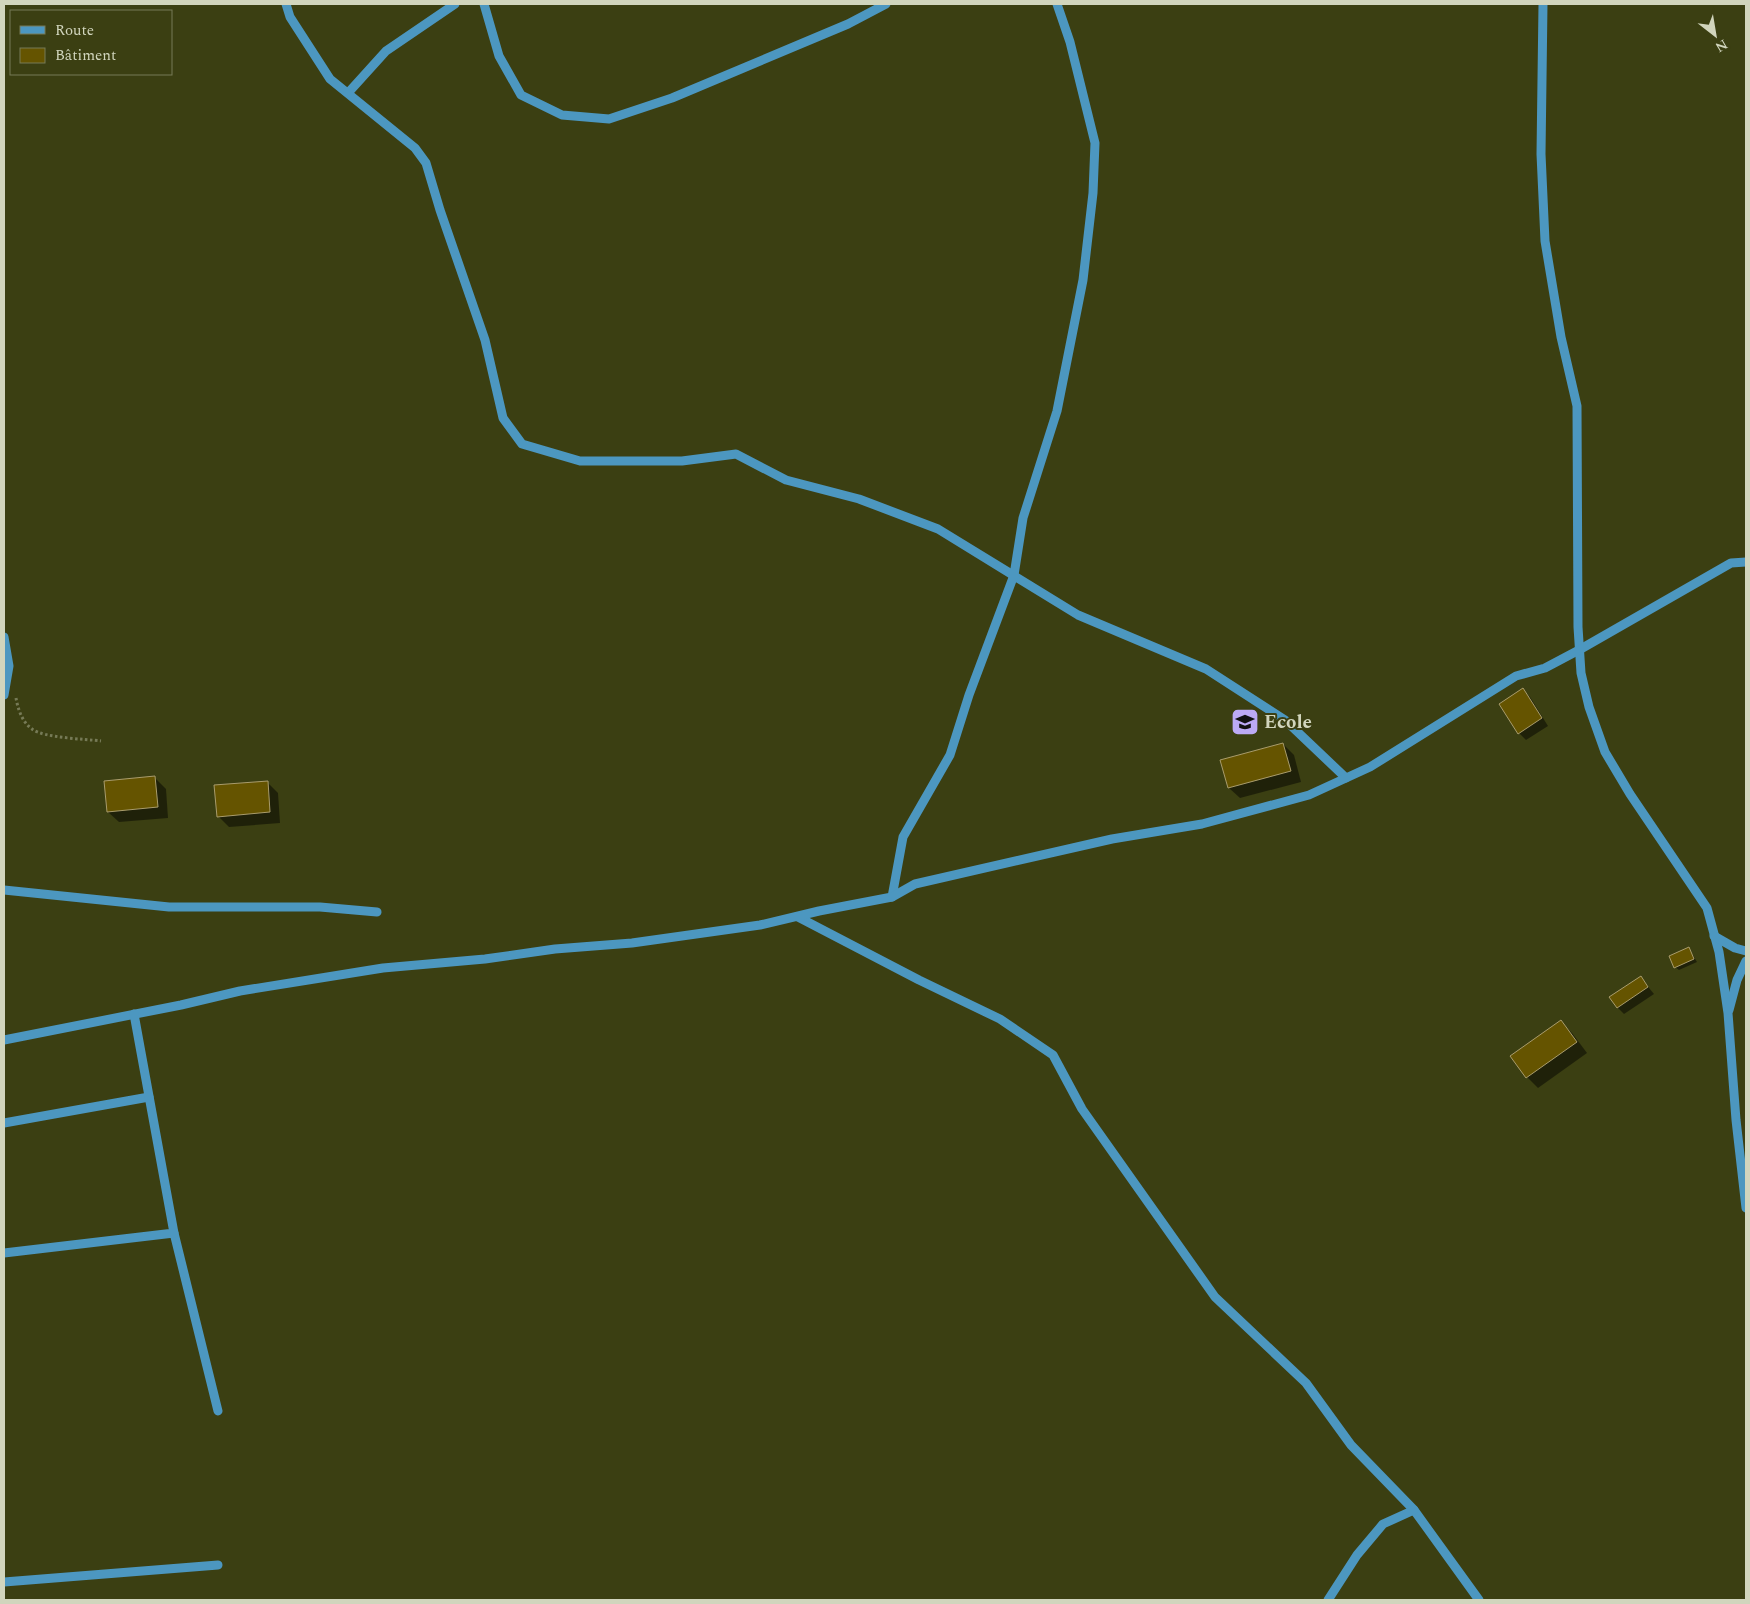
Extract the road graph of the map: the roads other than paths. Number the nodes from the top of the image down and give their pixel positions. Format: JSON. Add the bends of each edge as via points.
{"nodes":[{"id":1,"x":286,"y":4,"type":"edge"},
{"id":2,"x":455,"y":4,"type":"edge"},
{"id":3,"x":484,"y":4,"type":"edge"},
{"id":4,"x":886,"y":4,"type":"edge"},
{"id":5,"x":1058,"y":4,"type":"edge"},
{"id":6,"x":1543,"y":4,"type":"edge"},
{"id":7,"x":348,"y":93,"type":"junction"},
{"id":8,"x":1746,"y":562,"type":"edge"},
{"id":9,"x":1014,"y":575,"type":"junction"},
{"id":10,"x":4,"y":637,"type":"edge"},
{"id":11,"x":1579,"y":650,"type":"junction"},
{"id":12,"x":4,"y":695,"type":"edge"},
{"id":13,"x":1346,"y":778,"type":"junction"},
{"id":14,"x":4,"y":890,"type":"edge"},
{"id":15,"x":892,"y":897,"type":"junction"},
{"id":16,"x":377,"y":912,"type":"dead end"},
{"id":17,"x":798,"y":917,"type":"junction"},
{"id":18,"x":1714,"y":936,"type":"junction"},
{"id":19,"x":1746,"y":951,"type":"edge"},
{"id":20,"x":1746,"y":961,"type":"edge"},
{"id":21,"x":1728,"y":1013,"type":"junction"},
{"id":22,"x":134,"y":1014,"type":"junction"},
{"id":23,"x":4,"y":1040,"type":"edge"},
{"id":24,"x":149,"y":1097,"type":"junction"},
{"id":25,"x":4,"y":1122,"type":"edge"},
{"id":26,"x":1746,"y":1208,"type":"edge"},
{"id":27,"x":174,"y":1233,"type":"junction"},
{"id":28,"x":4,"y":1253,"type":"edge"},
{"id":29,"x":218,"y":1411,"type":"dead end"},
{"id":30,"x":1414,"y":1510,"type":"junction"},
{"id":31,"x":218,"y":1565,"type":"dead end"},
{"id":32,"x":4,"y":1582,"type":"edge"},
{"id":33,"x":1328,"y":1600,"type":"edge"},
{"id":34,"x":1479,"y":1600,"type":"edge"}],
"edges":[{"from":1,"to":7,"type":"street","via":[[290,17],[330,79]]},
{"from":2,"to":7,"type":"street","via":[[386,50]]},
{"from":3,"to":4,"type":"street","via":[[499,56],[521,95],[562,115],[609,118],[672,98],[848,24]]},
{"from":5,"to":9,"type":"street","via":[[1095,143],[1093,192],[1083,280],[1057,411],[1023,518]]},
{"from":6,"to":11,"type":"street","via":[[1541,154],[1546,241],[1560,337],[1577,406]]},
{"from":7,"to":9,"type":"street","via":[[415,148],[426,163],[485,340],[502,418],[522,444],[580,462],[682,460],[736,454],[786,480],[859,499],[938,528]]},
{"from":8,"to":11,"type":"street","via":[[1731,563]]},
{"from":9,"to":13,"type":"street","via":[[1078,615],[1206,669],[1285,720]]},
{"from":9,"to":15,"type":"street","via":[[950,755],[903,837]]},
{"from":10,"to":12,"type":"street","via":[[9,666]]},
{"from":11,"to":13,"type":"street","via":[[1546,668],[1516,676],[1370,767]]},
{"from":11,"to":18,"type":"street","via":[[1589,707],[1605,752],[1707,908]]},
{"from":13,"to":15,"type":"street","via":[[1309,795],[1202,824],[1112,839],[915,884]]},
{"from":14,"to":16,"type":"street","via":[[169,907],[320,908]]},
{"from":15,"to":17,"type":"street"},
{"from":17,"to":22,"type":"street","via":[[632,943],[383,968],[240,991]]},
{"from":17,"to":30,"type":"street","via":[[1000,1020],[1053,1055],[1082,1109],[1216,1297],[1306,1383],[1352,1445]]},
{"from":18,"to":19,"type":"street"},
{"from":18,"to":21,"type":"street"},
{"from":20,"to":21,"type":"street"},
{"from":21,"to":26,"type":"street"},
{"from":22,"to":23,"type":"street"},
{"from":22,"to":24,"type":"street"},
{"from":24,"to":25,"type":"street"},
{"from":24,"to":27,"type":"street"},
{"from":27,"to":28,"type":"street"},
{"from":27,"to":29,"type":"street"},
{"from":30,"to":33,"type":"street","via":[[1383,1524],[1357,1555]]},
{"from":30,"to":34,"type":"street"},
{"from":31,"to":32,"type":"street"}]}
